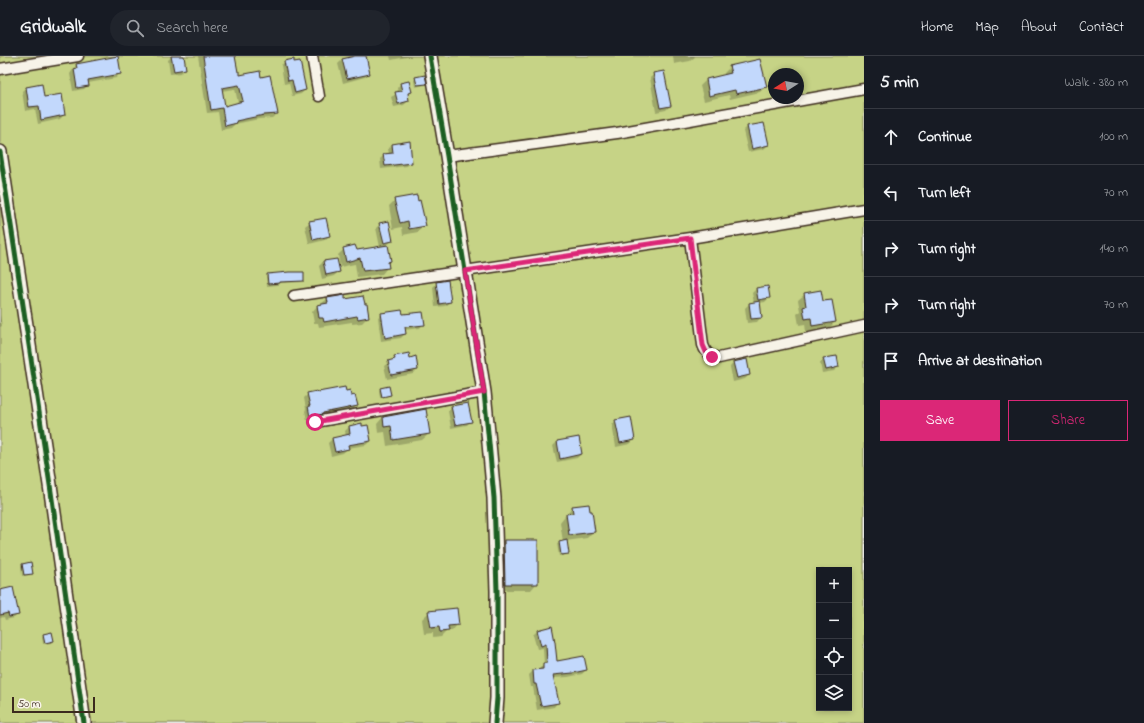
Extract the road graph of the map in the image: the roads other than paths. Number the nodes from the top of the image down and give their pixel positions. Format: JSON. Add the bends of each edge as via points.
{"nodes":[{"id":1,"x":78,"y":56,"type":"edge"},
{"id":2,"x":312,"y":56,"type":"edge"},
{"id":3,"x":430,"y":56,"type":"edge"},
{"id":4,"x":0,"y":69,"type":"edge"},
{"id":5,"x":864,"y":89,"type":"edge"},
{"id":6,"x":319,"y":96,"type":"dead end"},
{"id":7,"x":0,"y":152,"type":"edge"},
{"id":8,"x":447,"y":156,"type":"junction"},
{"id":9,"x":864,"y":209,"type":"edge"},
{"id":10,"x":690,"y":238,"type":"junction"},
{"id":11,"x":465,"y":271,"type":"junction"},
{"id":12,"x":294,"y":296,"type":"dead end"},
{"id":13,"x":864,"y":326,"type":"edge"},
{"id":14,"x":484,"y":392,"type":"junction"},
{"id":15,"x":315,"y":422,"type":"dead end"},
{"id":16,"x":84,"y":723,"type":"edge"},
{"id":17,"x":495,"y":723,"type":"edge"}],
"edges":[{"from":1,"to":4,"type":"street"},
{"from":2,"to":6,"type":"street"},
{"from":3,"to":8,"type":"street"},
{"from":5,"to":8,"type":"street","via":[[617,133]]},
{"from":7,"to":16,"type":"street"},
{"from":8,"to":11,"type":"street"},
{"from":9,"to":10,"type":"street"},
{"from":10,"to":11,"type":"street"},
{"from":10,"to":13,"type":"street","via":[[703,345],[712,357],[719,358]]},
{"from":11,"to":12,"type":"street"},
{"from":11,"to":14,"type":"street"},
{"from":14,"to":15,"type":"street"},
{"from":14,"to":17,"type":"street","via":[[494,498],[497,591]]}]}
